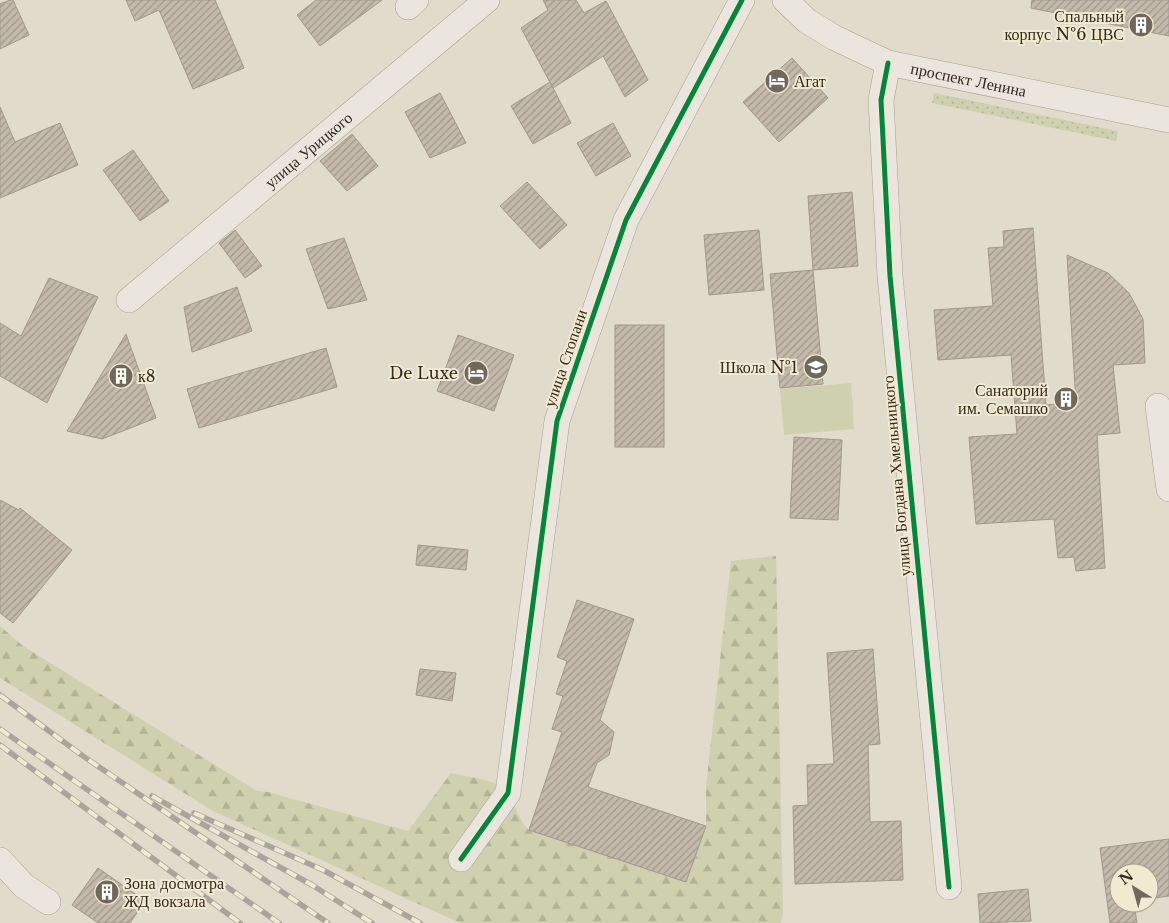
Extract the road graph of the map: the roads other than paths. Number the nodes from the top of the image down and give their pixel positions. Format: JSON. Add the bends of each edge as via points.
{"nodes":[{"id":1,"x":487,"y":0,"type":"edge"},
{"id":2,"x":742,"y":0,"type":"edge"},
{"id":3,"x":785,"y":0,"type":"edge"},
{"id":4,"x":888,"y":63,"type":"junction"},
{"id":5,"x":1169,"y":120,"type":"edge"},
{"id":6,"x":129,"y":300,"type":"dead end"},
{"id":7,"x":1158,"y":406,"type":"dead end"},
{"id":8,"x":1169,"y":489,"type":"edge"},
{"id":9,"x":461,"y":859,"type":"dead end"},
{"id":10,"x":0,"y":860,"type":"edge"},
{"id":11,"x":948,"y":887,"type":"dead end"},
{"id":12,"x":48,"y":902,"type":"dead end"}],
"edges":[{"from":1,"to":6,"type":"street","name":"улица Урицкого"},
{"from":2,"to":9,"type":"street","name":"улица Стопани","via":[[626,220],[557,421],[508,793]]},
{"from":3,"to":4,"type":"street","name":"проспект Ленина","via":[[807,21]]},
{"from":4,"to":5,"type":"street","name":"проспект Ленина"},
{"from":4,"to":11,"type":"street","name":"улица Богдана Хмельницкого","via":[[881,100],[890,276]]},
{"from":7,"to":8,"type":"street"},
{"from":10,"to":12,"type":"street","via":[[24,886]]}]}
